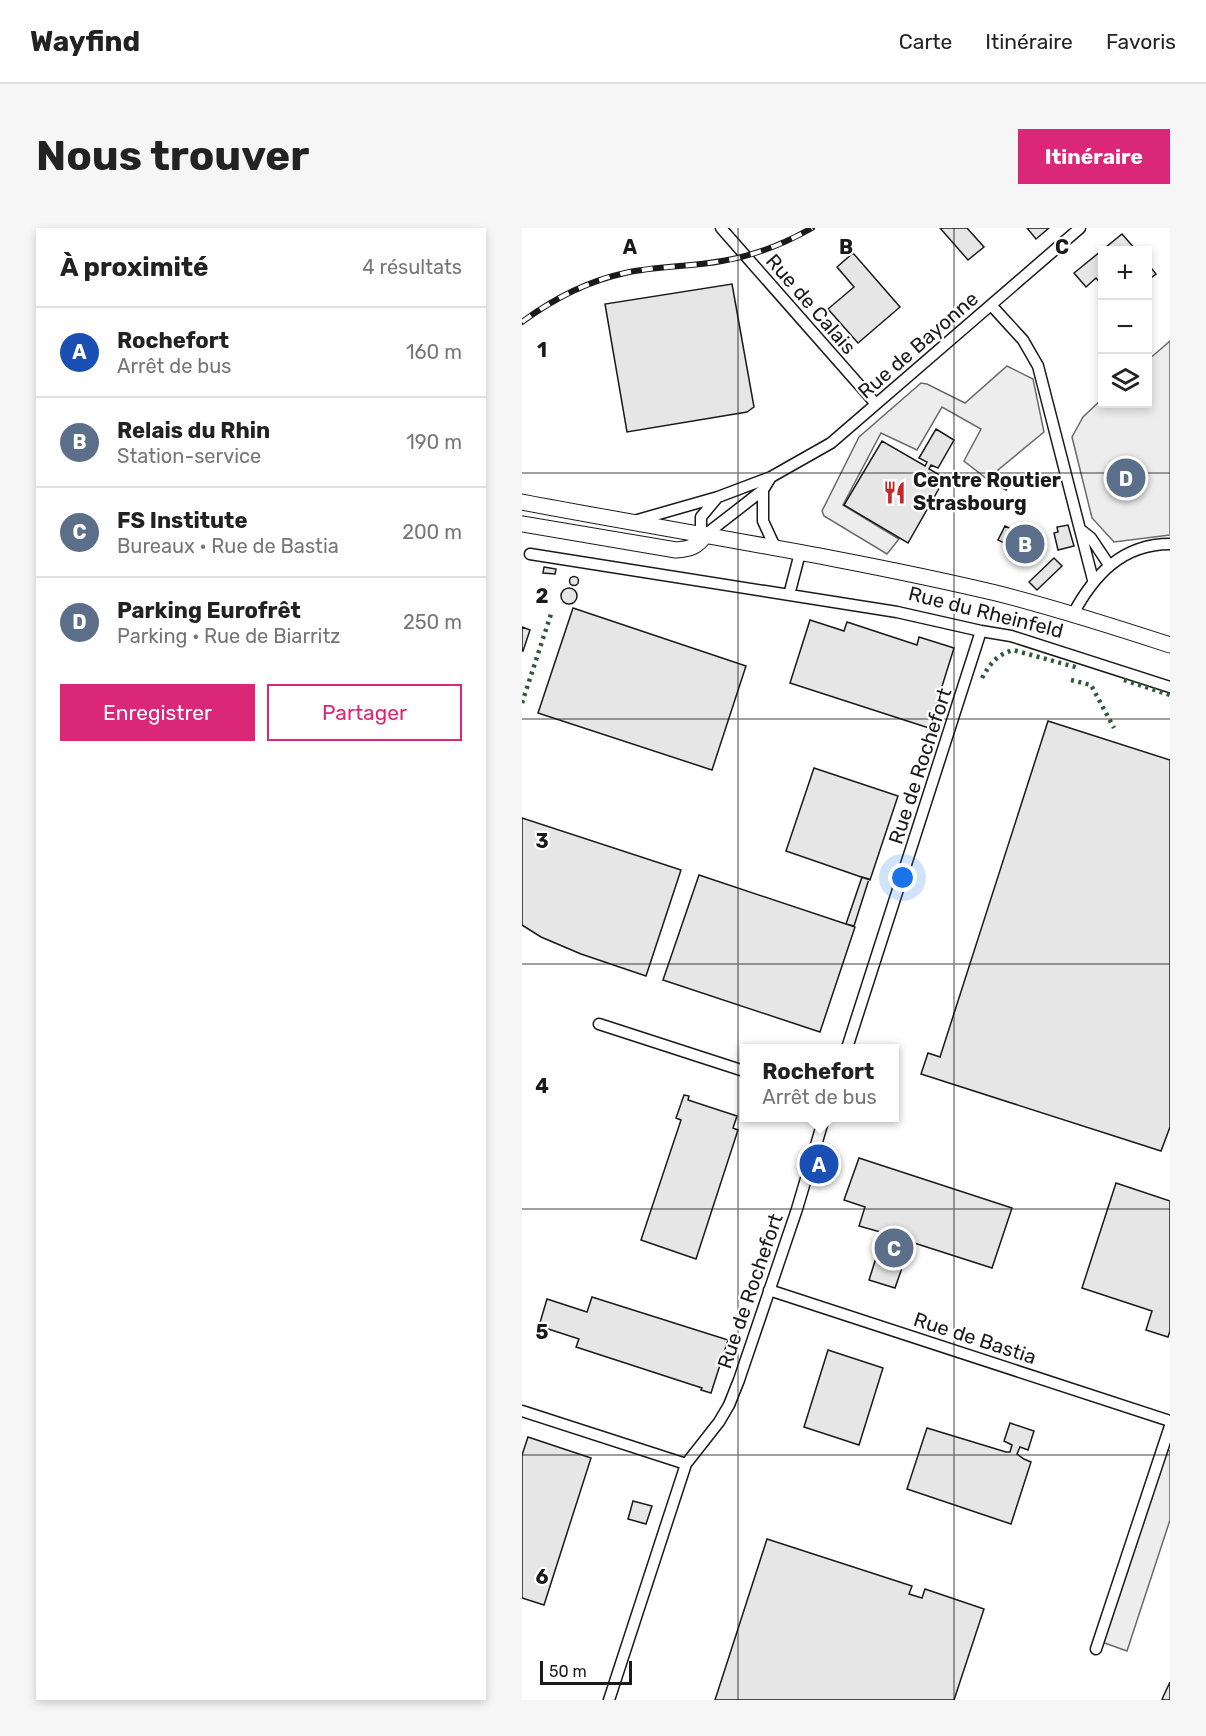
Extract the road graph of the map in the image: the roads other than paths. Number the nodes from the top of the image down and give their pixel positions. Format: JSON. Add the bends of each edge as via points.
{"nodes":[{"id":1,"x":721,"y":228,"type":"edge"},
{"id":2,"x":1080,"y":228,"type":"edge"},
{"id":3,"x":991,"y":305,"type":"junction"},
{"id":4,"x":876,"y":404,"type":"junction"},
{"id":5,"x":771,"y":477,"type":"junction"},
{"id":6,"x":763,"y":490,"type":"junction"},
{"id":7,"x":718,"y":497,"type":"junction"},
{"id":8,"x":523,"y":502,"type":"edge"},
{"id":9,"x":632,"y":522,"type":"junction"},
{"id":10,"x":522,"y":524,"type":"edge"},
{"id":11,"x":1081,"y":530,"type":"junction"},
{"id":12,"x":705,"y":535,"type":"junction"},
{"id":13,"x":1170,"y":544,"type":"edge"},
{"id":14,"x":775,"y":547,"type":"junction"},
{"id":15,"x":800,"y":553,"type":"junction"},
{"id":16,"x":530,"y":554,"type":"dead end"},
{"id":17,"x":1109,"y":565,"type":"junction"},
{"id":18,"x":1093,"y":580,"type":"junction"},
{"id":19,"x":789,"y":595,"type":"junction"},
{"id":20,"x":1073,"y":614,"type":"junction"},
{"id":21,"x":981,"y":631,"type":"junction"},
{"id":22,"x":1170,"y":645,"type":"edge"},
{"id":23,"x":1170,"y":687,"type":"edge"},
{"id":24,"x":599,"y":1024,"type":"dead end"},
{"id":25,"x":848,"y":1044,"type":"edge"},
{"id":26,"x":740,"y":1070,"type":"edge"},
{"id":27,"x":823,"y":1122,"type":"edge"},
{"id":28,"x":769,"y":1290,"type":"junction"},
{"id":29,"x":522,"y":1411,"type":"edge"},
{"id":30,"x":1170,"y":1421,"type":"edge"},
{"id":31,"x":1170,"y":1426,"type":"edge"},
{"id":32,"x":686,"y":1464,"type":"junction"},
{"id":33,"x":1096,"y":1648,"type":"dead end"},
{"id":34,"x":609,"y":1700,"type":"edge"}],
"edges":[{"from":1,"to":4,"type":"street","name":"Rue de Calais"},
{"from":2,"to":3,"type":"street","name":"Rue de Bayonne"},
{"from":3,"to":4,"type":"street","name":"Rue de Bayonne"},
{"from":3,"to":11,"type":"street","via":[[1023,340],[1038,366]]},
{"from":4,"to":5,"type":"street","name":"Rue de Bayonne","via":[[831,443]]},
{"from":5,"to":6,"type":"street","name":"Rue de Bayonne"},
{"from":5,"to":7,"type":"street","name":"Rue de Bayonne"},
{"from":6,"to":12,"type":"street","name":"Rue de Bayonne"},
{"from":6,"to":14,"type":"street","via":[[763,521]]},
{"from":7,"to":9,"type":"street","name":"Rue de Bayonne"},
{"from":7,"to":12,"type":"street","via":[[701,517]]},
{"from":8,"to":9,"type":"street","name":"Rue du Rheinfeld"},
{"from":9,"to":12,"type":"street","name":"Rue du Rheinfeld"},
{"from":10,"to":12,"type":"street","via":[[676,550],[696,546]]},
{"from":11,"to":17,"type":"street"},
{"from":11,"to":18,"type":"street"},
{"from":12,"to":14,"type":"street","name":"Rue du Rheinfeld"},
{"from":13,"to":17,"type":"street","via":[[1145,547]]},
{"from":14,"to":15,"type":"street","name":"Rue du Rheinfeld"},
{"from":15,"to":19,"type":"street"},
{"from":15,"to":20,"type":"street","name":"Rue du Rheinfeld","via":[[995,593]]},
{"from":16,"to":19,"type":"street","name":"Rue du Rheinfeld"},
{"from":17,"to":18,"type":"street"},
{"from":18,"to":20,"type":"street"},
{"from":19,"to":21,"type":"street","name":"Rue du Rheinfeld","via":[[897,612]]},
{"from":20,"to":22,"type":"street","name":"Rue du Rheinfeld"},
{"from":21,"to":23,"type":"street","name":"Rue du Rheinfeld","via":[[1011,636]]},
{"from":21,"to":25,"type":"street","name":"Rue de Rochefort"},
{"from":24,"to":26,"type":"street"},
{"from":27,"to":28,"type":"street","name":"Rue de Rochefort"},
{"from":28,"to":30,"type":"street","name":"Rue de Bastia"},
{"from":28,"to":32,"type":"street","name":"Rue de Rochefort","via":[[729,1405]]},
{"from":29,"to":32,"type":"street"},
{"from":31,"to":33,"type":"street"},
{"from":32,"to":34,"type":"street","name":"Rue de Rochefort"}]}
